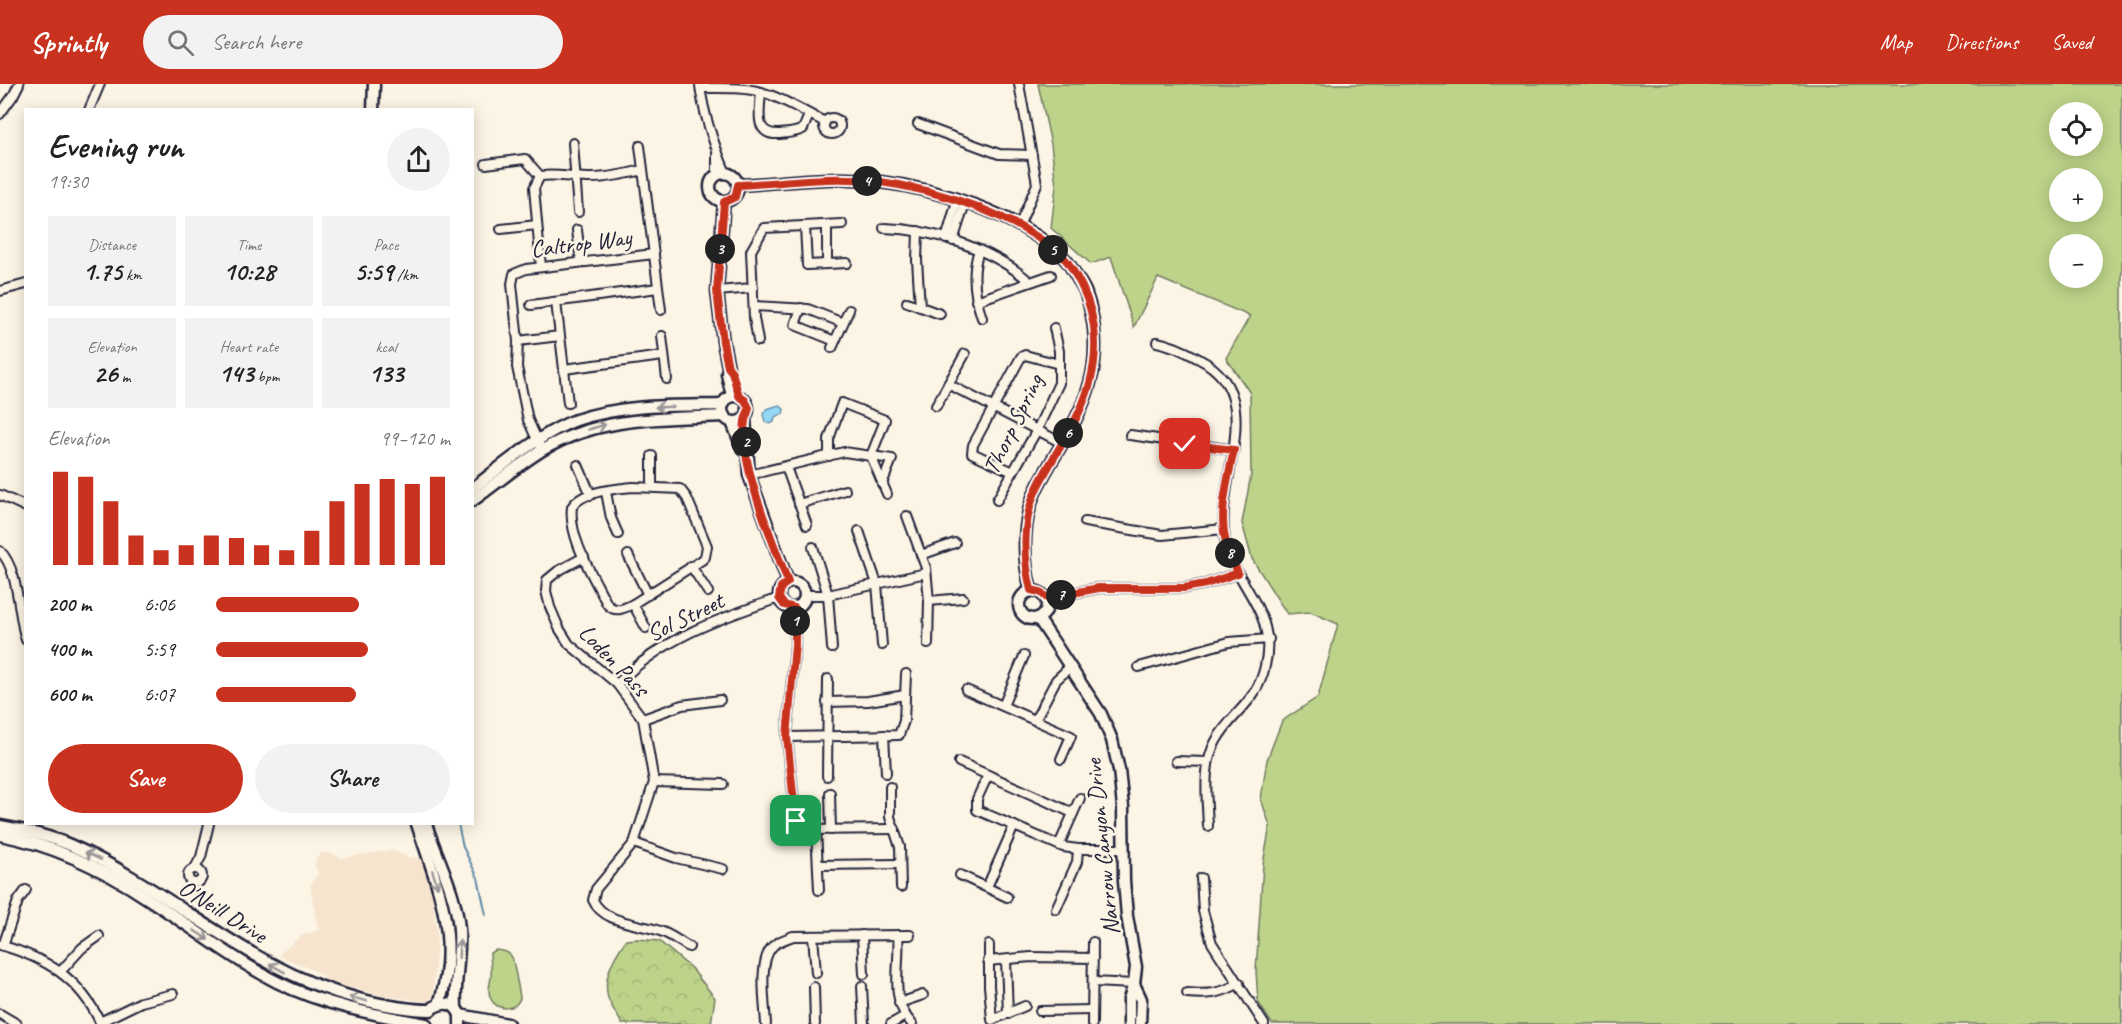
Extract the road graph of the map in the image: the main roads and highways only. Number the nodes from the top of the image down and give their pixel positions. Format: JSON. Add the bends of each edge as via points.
{"nodes":[{"id":1,"x":374,"y":84,"type":"edge"},
{"id":2,"x":373,"y":108,"type":"edge"},
{"id":3,"x":738,"y":185,"type":"junction"},
{"id":4,"x":724,"y":202,"type":"junction"},
{"id":5,"x":735,"y":396,"type":"junction"},
{"id":6,"x":723,"y":405,"type":"junction"},
{"id":7,"x":745,"y":418,"type":"junction"},
{"id":8,"x":728,"y":419,"type":"junction"},
{"id":9,"x":540,"y":445,"type":"junction"},
{"id":10,"x":747,"y":461,"type":"junction"},
{"id":11,"x":474,"y":488,"type":"edge"},
{"id":12,"x":474,"y":499,"type":"edge"},
{"id":13,"x":788,"y":582,"type":"junction"},
{"id":14,"x":1031,"y":590,"type":"junction"},
{"id":15,"x":1038,"y":618,"type":"junction"},
{"id":16,"x":417,"y":825,"type":"edge"},
{"id":17,"x":426,"y":825,"type":"edge"},
{"id":18,"x":0,"y":826,"type":"edge"},
{"id":19,"x":0,"y":835,"type":"edge"},
{"id":20,"x":1134,"y":984,"type":"junction"},
{"id":21,"x":435,"y":1007,"type":"junction"},
{"id":22,"x":459,"y":1015,"type":"edge"},
{"id":23,"x":428,"y":1024,"type":"edge"},
{"id":24,"x":508,"y":1024,"type":"edge"},
{"id":25,"x":1130,"y":1024,"type":"edge"},
{"id":26,"x":1140,"y":1024,"type":"edge"}],
"edges":[{"from":1,"to":2,"type":"main road"},
{"from":3,"to":4,"type":"main road","via":[[735,197]]},
{"from":3,"to":4,"type":"main road","via":[[734,177],[721,174],[710,184],[710,193]]},
{"from":3,"to":14,"type":"main road","via":[[873,181],[932,192],[1019,226],[1066,260],[1086,293],[1095,332],[1095,355],[1090,384],[1076,420],[1037,486],[1029,513],[1025,566]]},
{"from":4,"to":5,"type":"main road","via":[[717,291]]},
{"from":5,"to":6,"type":"main road"},
{"from":5,"to":7,"type":"main road","via":[[748,405]]},
{"from":6,"to":8,"type":"main road"},
{"from":6,"to":9,"type":"main road","one_way":true,"via":[[623,409],[574,421]]},
{"from":7,"to":8,"type":"main road","via":[[739,422]]},
{"from":7,"to":10,"type":"main road"},
{"from":9,"to":8,"type":"main road","one_way":true,"via":[[601,425],[634,420]]},
{"from":8,"to":10,"type":"main road"},
{"from":9,"to":11,"type":"main road"},
{"from":9,"to":12,"type":"main road"},
{"from":10,"to":13,"type":"main road"},
{"from":13,"to":13,"type":"main road","via":[[800,585],[805,595],[795,608],[784,605],[779,598],[781,587]]},
{"from":14,"to":15,"type":"main road","via":[[1047,598],[1048,608]]},
{"from":14,"to":15,"type":"main road","name":"Narrow Canyon Drive","via":[[1020,598],[1019,608],[1024,616]]},
{"from":15,"to":20,"type":"main road","name":"Narrow Canyon Drive","via":[[1101,714],[1112,741],[1122,797],[1127,916],[1136,967]]},
{"from":16,"to":21,"type":"main road","one_way":true,"via":[[445,909],[447,960]]},
{"from":22,"to":17,"type":"main road","one_way":true,"via":[[455,996],[459,948],[456,907]]},
{"from":21,"to":18,"type":"main road","name":"O'Neill Drive","one_way":true,"via":[[418,1010],[375,1004],[330,992],[240,948],[108,863],[68,844]]},
{"from":19,"to":23,"type":"main road","name":"O'Neill Drive","one_way":true,"via":[[29,841],[110,875],[277,982],[327,1001]]},
{"from":20,"to":25,"type":"main road","name":"Narrow Canyon Drive","via":[[1129,999]]},
{"from":20,"to":26,"type":"main road","name":"Narrow Canyon Drive","via":[[1141,999]]},
{"from":21,"to":22,"type":"main road","name":"O'Neill Drive","via":[[448,1003]]},
{"from":21,"to":23,"type":"main road","name":"O'Neill Drive"},
{"from":22,"to":24,"type":"main road","name":"O'Neill Drive"}]}
